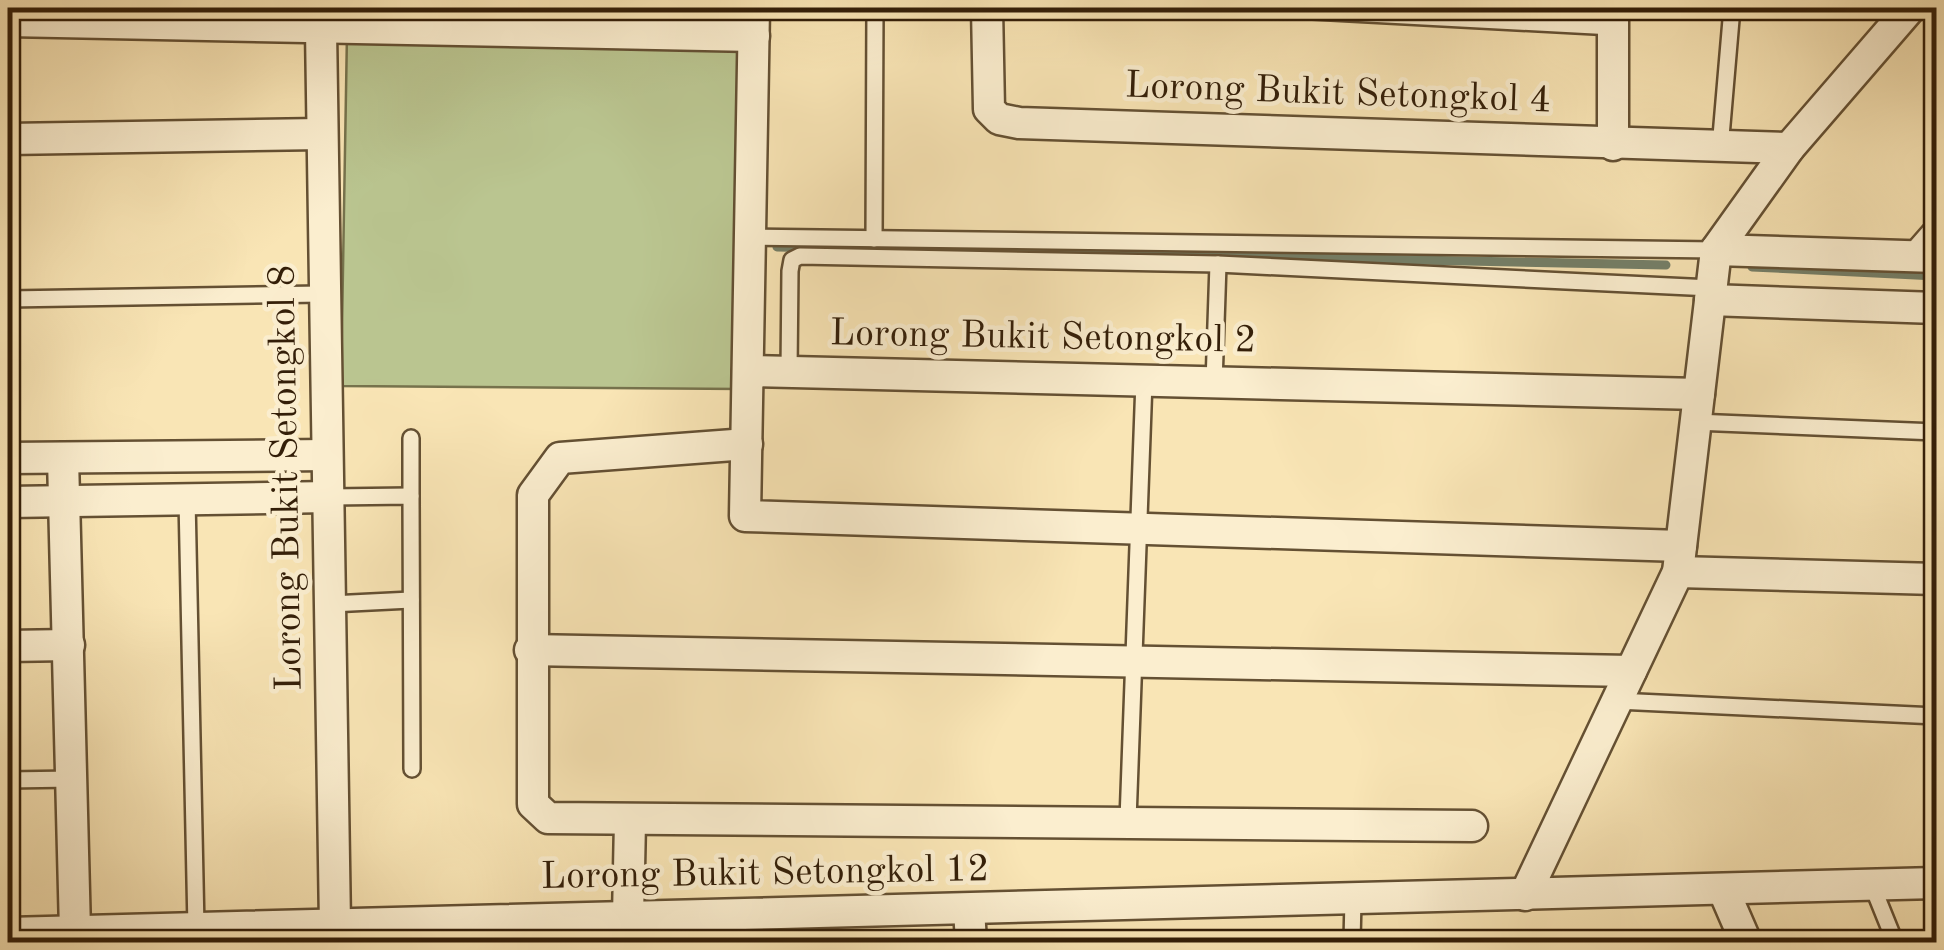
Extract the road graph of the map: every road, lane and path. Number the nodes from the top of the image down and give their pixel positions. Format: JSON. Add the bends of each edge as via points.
{"nodes":[{"id":1,"x":874,"y":8,"type":"edge"},
{"id":2,"x":988,"y":8,"type":"edge"},
{"id":3,"x":1254,"y":8,"type":"edge"},
{"id":4,"x":1732,"y":8,"type":"edge"},
{"id":5,"x":1910,"y":8,"type":"edge"},
{"id":6,"x":1613,"y":17,"type":"edge"},
{"id":7,"x":289,"y":18,"type":"edge"},
{"id":8,"x":8,"y":21,"type":"edge"},
{"id":9,"x":754,"y":22,"type":"edge"},
{"id":10,"x":321,"y":30,"type":"junction"},
{"id":11,"x":320,"y":134,"type":"junction"},
{"id":12,"x":8,"y":139,"type":"edge"},
{"id":13,"x":1613,"y":145,"type":"junction"},
{"id":14,"x":1789,"y":148,"type":"junction"},
{"id":15,"x":1720,"y":150,"type":"junction"},
{"id":16,"x":1936,"y":224,"type":"edge"},
{"id":17,"x":750,"y":238,"type":"junction"},
{"id":18,"x":874,"y":239,"type":"junction"},
{"id":19,"x":1716,"y":250,"type":"junction"},
{"id":20,"x":1922,"y":257,"type":"edge"},
{"id":21,"x":1218,"y":264,"type":"junction"},
{"id":22,"x":322,"y":294,"type":"junction"},
{"id":23,"x":1710,"y":294,"type":"junction"},
{"id":24,"x":8,"y":299,"type":"edge"},
{"id":25,"x":1936,"y":308,"type":"edge"},
{"id":26,"x":748,"y":370,"type":"junction"},
{"id":27,"x":789,"y":372,"type":"junction"},
{"id":28,"x":1144,"y":381,"type":"junction"},
{"id":29,"x":1214,"y":383,"type":"junction"},
{"id":30,"x":1697,"y":408,"type":"junction"},
{"id":31,"x":1936,"y":432,"type":"edge"},
{"id":32,"x":411,"y":438,"type":"dead end"},
{"id":33,"x":747,"y":444,"type":"junction"},
{"id":34,"x":328,"y":455,"type":"junction"},
{"id":35,"x":8,"y":458,"type":"edge"},
{"id":36,"x":63,"y":458,"type":"junction"},
{"id":37,"x":411,"y":496,"type":"junction"},
{"id":38,"x":330,"y":497,"type":"junction"},
{"id":39,"x":187,"y":498,"type":"junction"},
{"id":40,"x":65,"y":501,"type":"junction"},
{"id":41,"x":8,"y":502,"type":"edge"},
{"id":42,"x":1138,"y":530,"type":"junction"},
{"id":43,"x":1680,"y":559,"type":"junction"},
{"id":44,"x":1936,"y":579,"type":"edge"},
{"id":45,"x":412,"y":600,"type":"junction"},
{"id":46,"x":331,"y":604,"type":"junction"},
{"id":47,"x":69,"y":645,"type":"junction"},
{"id":48,"x":8,"y":646,"type":"edge"},
{"id":49,"x":530,"y":650,"type":"junction"},
{"id":50,"x":1134,"y":660,"type":"junction"},
{"id":51,"x":1631,"y":671,"type":"junction"},
{"id":52,"x":1617,"y":701,"type":"junction"},
{"id":53,"x":1936,"y":716,"type":"edge"},
{"id":54,"x":412,"y":769,"type":"dead end"},
{"id":55,"x":73,"y":779,"type":"junction"},
{"id":56,"x":8,"y":780,"type":"edge"},
{"id":57,"x":1128,"y":820,"type":"junction"},
{"id":58,"x":630,"y":821,"type":"junction"},
{"id":59,"x":1472,"y":826,"type":"dead end"},
{"id":60,"x":1936,"y":884,"type":"edge"},
{"id":61,"x":1872,"y":885,"type":"junction"},
{"id":62,"x":1723,"y":889,"type":"junction"},
{"id":63,"x":1525,"y":895,"type":"junction"},
{"id":64,"x":1352,"y":899,"type":"junction"},
{"id":65,"x":969,"y":909,"type":"junction"},
{"id":66,"x":628,"y":917,"type":"junction"},
{"id":67,"x":335,"y":925,"type":"junction"},
{"id":68,"x":196,"y":928,"type":"junction"},
{"id":69,"x":75,"y":931,"type":"junction"},
{"id":70,"x":8,"y":933,"type":"edge"},
{"id":71,"x":970,"y":942,"type":"edge"},
{"id":72,"x":1352,"y":942,"type":"edge"},
{"id":73,"x":1746,"y":942,"type":"edge"},
{"id":74,"x":1894,"y":942,"type":"edge"}],
"edges":[{"from":1,"to":18,"type":"lane"},
{"from":2,"to":13,"type":"street","name":"Lorong Bukit Setongkol 4","via":[[990,109],[999,119]]},
{"from":3,"to":6,"type":"lane"},
{"from":4,"to":15,"type":"lane"},
{"from":5,"to":14,"type":"street"},
{"from":6,"to":13,"type":"street"},
{"from":7,"to":8,"type":"street"},
{"from":7,"to":10,"type":"street"},
{"from":9,"to":10,"type":"street"},
{"from":9,"to":17,"type":"street"},
{"from":10,"to":11,"type":"street","name":"Lorong Bukit Setongkol 8"},
{"from":11,"to":12,"type":"street"},
{"from":11,"to":22,"type":"street","name":"Lorong Bukit Setongkol 8"},
{"from":13,"to":15,"type":"street","name":"Lorong Bukit Setongkol 4"},
{"from":14,"to":15,"type":"street","name":"Lorong Bukit Setongkol 4"},
{"from":14,"to":19,"type":"street"},
{"from":16,"to":20,"type":"lane"},
{"from":17,"to":18,"type":"lane"},
{"from":17,"to":26,"type":"street"},
{"from":18,"to":19,"type":"lane"},
{"from":19,"to":20,"type":"street"},
{"from":19,"to":23,"type":"street"},
{"from":21,"to":23,"type":"lane"},
{"from":21,"to":27,"type":"lane","via":[[800,256],[790,271]]},
{"from":21,"to":29,"type":"lane"},
{"from":22,"to":24,"type":"lane"},
{"from":22,"to":34,"type":"street","name":"Lorong Bukit Setongkol 8"},
{"from":23,"to":25,"type":"street"},
{"from":23,"to":30,"type":"street"},
{"from":26,"to":27,"type":"street","name":"Lorong Bukit Setongkol 2"},
{"from":26,"to":33,"type":"street"},
{"from":27,"to":28,"type":"street","name":"Lorong Bukit Setongkol 2"},
{"from":28,"to":29,"type":"street","name":"Lorong Bukit Setongkol 2"},
{"from":28,"to":42,"type":"lane"},
{"from":29,"to":30,"type":"street","name":"Lorong Bukit Setongkol 2"},
{"from":30,"to":31,"type":"lane"},
{"from":30,"to":43,"type":"street"},
{"from":32,"to":37,"type":"lane"},
{"from":33,"to":42,"type":"street","via":[[746,516]]},
{"from":33,"to":49,"type":"street","via":[[560,458],[533,495]]},
{"from":34,"to":36,"type":"street"},
{"from":34,"to":38,"type":"street","name":"Lorong Bukit Setongkol 8"},
{"from":35,"to":36,"type":"street"},
{"from":36,"to":40,"type":"street"},
{"from":37,"to":38,"type":"lane"},
{"from":37,"to":45,"type":"lane"},
{"from":38,"to":39,"type":"street"},
{"from":38,"to":46,"type":"street","name":"Lorong Bukit Setongkol 8"},
{"from":39,"to":40,"type":"street"},
{"from":39,"to":68,"type":"lane"},
{"from":40,"to":41,"type":"street"},
{"from":40,"to":47,"type":"street"},
{"from":42,"to":43,"type":"street"},
{"from":42,"to":50,"type":"lane"},
{"from":43,"to":44,"type":"street"},
{"from":43,"to":51,"type":"street"},
{"from":45,"to":46,"type":"lane"},
{"from":45,"to":54,"type":"lane"},
{"from":46,"to":67,"type":"street","name":"Lorong Bukit Setongkol 8"},
{"from":47,"to":48,"type":"street"},
{"from":47,"to":55,"type":"street"},
{"from":49,"to":50,"type":"street"},
{"from":49,"to":58,"type":"street","via":[[534,804],[561,821]]},
{"from":50,"to":51,"type":"street"},
{"from":50,"to":57,"type":"lane"},
{"from":51,"to":52,"type":"street"},
{"from":52,"to":53,"type":"lane"},
{"from":52,"to":63,"type":"street"},
{"from":55,"to":56,"type":"lane"},
{"from":55,"to":69,"type":"street"},
{"from":57,"to":58,"type":"street"},
{"from":57,"to":59,"type":"street"},
{"from":58,"to":66,"type":"street"},
{"from":60,"to":61,"type":"street","name":"Lorong Bukit Setongkol 12"},
{"from":61,"to":62,"type":"street","name":"Lorong Bukit Setongkol 12"},
{"from":61,"to":74,"type":"lane"},
{"from":62,"to":63,"type":"street","name":"Lorong Bukit Setongkol 12"},
{"from":62,"to":73,"type":"street"},
{"from":63,"to":64,"type":"street","name":"Lorong Bukit Setongkol 12"},
{"from":64,"to":65,"type":"street","name":"Lorong Bukit Setongkol 12"},
{"from":64,"to":72,"type":"lane"},
{"from":65,"to":66,"type":"street","name":"Lorong Bukit Setongkol 12"},
{"from":65,"to":71,"type":"street"},
{"from":66,"to":67,"type":"street","name":"Lorong Bukit Setongkol 12"},
{"from":67,"to":68,"type":"street","name":"Lorong Bukit Setongkol 12"},
{"from":68,"to":69,"type":"street","name":"Lorong Bukit Setongkol 12"},
{"from":69,"to":70,"type":"street","name":"Lorong Bukit Setongkol 12"}]}
